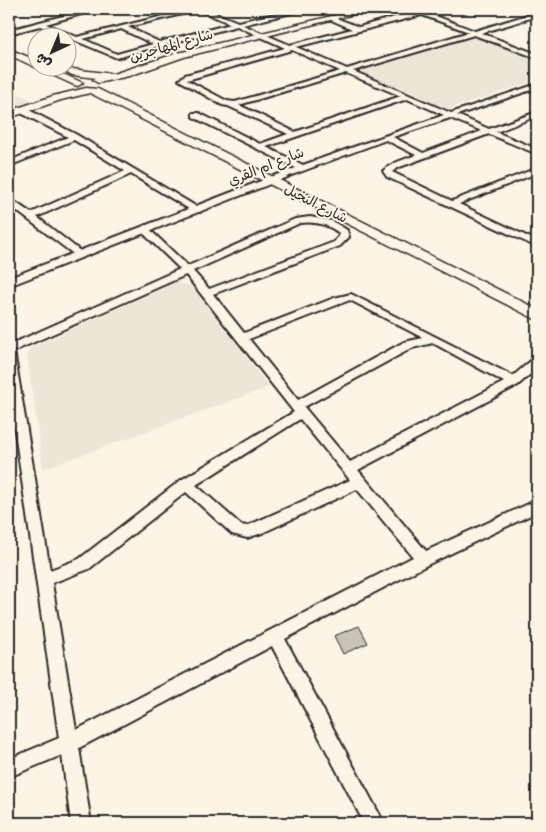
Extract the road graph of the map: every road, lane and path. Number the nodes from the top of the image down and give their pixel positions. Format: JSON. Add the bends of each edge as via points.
{"nodes":[{"id":1,"x":96,"y":9,"type":"edge"},
{"id":2,"x":199,"y":9,"type":"edge"},
{"id":3,"x":304,"y":9,"type":"edge"},
{"id":4,"x":370,"y":9,"type":"edge"},
{"id":5,"x":411,"y":9,"type":"edge"},
{"id":6,"x":438,"y":9,"type":"edge"},
{"id":7,"x":422,"y":13,"type":"junction"},
{"id":8,"x":537,"y":14,"type":"edge"},
{"id":9,"x":331,"y":18,"type":"junction"},
{"id":10,"x":38,"y":23,"type":"junction"},
{"id":11,"x":237,"y":25,"type":"junction"},
{"id":12,"x":122,"y":27,"type":"junction"},
{"id":13,"x":50,"y":28,"type":"edge"},
{"id":14,"x":358,"y":29,"type":"junction"},
{"id":15,"x":9,"y":32,"type":"edge"},
{"id":16,"x":475,"y":33,"type":"junction"},
{"id":17,"x":262,"y":35,"type":"junction"},
{"id":18,"x":78,"y":39,"type":"edge"},
{"id":19,"x":78,"y":39,"type":"edge"},
{"id":20,"x":157,"y":44,"type":"junction"},
{"id":21,"x":9,"y":45,"type":"edge"},
{"id":22,"x":290,"y":47,"type":"junction"},
{"id":23,"x":9,"y":52,"type":"edge"},
{"id":24,"x":28,"y":54,"type":"edge"},
{"id":25,"x":181,"y":55,"type":"junction"},
{"id":26,"x":536,"y":55,"type":"edge"},
{"id":27,"x":28,"y":61,"type":"edge"},
{"id":28,"x":345,"y":71,"type":"junction"},
{"id":29,"x":78,"y":75,"type":"edge"},
{"id":30,"x":119,"y":76,"type":"junction"},
{"id":31,"x":68,"y":78,"type":"edge"},
{"id":32,"x":71,"y":78,"type":"edge"},
{"id":33,"x":77,"y":78,"type":"edge"},
{"id":34,"x":76,"y":85,"type":"junction"},
{"id":35,"x":97,"y":85,"type":"junction"},
{"id":36,"x":537,"y":86,"type":"edge"},
{"id":37,"x":62,"y":96,"type":"junction"},
{"id":38,"x":113,"y":96,"type":"junction"},
{"id":39,"x":406,"y":97,"type":"junction"},
{"id":40,"x":232,"y":104,"type":"junction"},
{"id":41,"x":22,"y":110,"type":"junction"},
{"id":42,"x":537,"y":114,"type":"edge"},
{"id":43,"x":9,"y":115,"type":"edge"},
{"id":44,"x":196,"y":115,"type":"dead end"},
{"id":45,"x":451,"y":116,"type":"junction"},
{"id":46,"x":490,"y":132,"type":"junction"},
{"id":47,"x":295,"y":135,"type":"junction"},
{"id":48,"x":74,"y":137,"type":"junction"},
{"id":49,"x":386,"y":137,"type":"junction"},
{"id":50,"x":261,"y":146,"type":"junction"},
{"id":51,"x":537,"y":152,"type":"edge"},
{"id":52,"x":423,"y":156,"type":"junction"},
{"id":53,"x":9,"y":164,"type":"edge"},
{"id":54,"x":303,"y":168,"type":"junction"},
{"id":55,"x":537,"y":170,"type":"edge"},
{"id":56,"x":131,"y":171,"type":"junction"},
{"id":57,"x":278,"y":178,"type":"junction"},
{"id":58,"x":9,"y":201,"type":"edge"},
{"id":59,"x":452,"y":204,"type":"junction"},
{"id":60,"x":197,"y":210,"type":"junction"},
{"id":61,"x":30,"y":217,"type":"junction"},
{"id":62,"x":145,"y":230,"type":"junction"},
{"id":63,"x":537,"y":244,"type":"edge"},
{"id":64,"x":79,"y":254,"type":"junction"},
{"id":65,"x":187,"y":270,"type":"junction"},
{"id":66,"x":9,"y":282,"type":"edge"},
{"id":67,"x":207,"y":293,"type":"junction"},
{"id":68,"x":537,"y":303,"type":"edge"},
{"id":69,"x":537,"y":315,"type":"edge"},
{"id":70,"x":242,"y":338,"type":"junction"},
{"id":71,"x":434,"y":339,"type":"junction"},
{"id":72,"x":9,"y":350,"type":"edge"},
{"id":73,"x":537,"y":362,"type":"edge"},
{"id":74,"x":514,"y":382,"type":"junction"},
{"id":75,"x":298,"y":409,"type":"junction"},
{"id":76,"x":348,"y":469,"type":"junction"},
{"id":77,"x":358,"y":482,"type":"junction"},
{"id":78,"x":186,"y":484,"type":"junction"},
{"id":79,"x":537,"y":506,"type":"edge"},
{"id":80,"x":424,"y":560,"type":"junction"},
{"id":81,"x":43,"y":580,"type":"junction"},
{"id":82,"x":275,"y":636,"type":"junction"},
{"id":83,"x":69,"y":743,"type":"junction"},
{"id":84,"x":9,"y":768,"type":"edge"},
{"id":85,"x":81,"y":823,"type":"edge"},
{"id":86,"x":374,"y":823,"type":"edge"}],
"edges":[{"from":1,"to":10,"type":"street"},
{"from":2,"to":11,"type":"street"},
{"from":2,"to":12,"type":"street"},
{"from":3,"to":11,"type":"street"},
{"from":4,"to":9,"type":"main road","name":"شارع المهاجرين"},
{"from":5,"to":7,"type":"street"},
{"from":6,"to":7,"type":"street"},
{"from":7,"to":14,"type":"street"},
{"from":7,"to":16,"type":"street"},
{"from":8,"to":16,"type":"street"},
{"from":9,"to":14,"type":"street"},
{"from":9,"to":17,"type":"main road","name":"شارع المهاجرين"},
{"from":10,"to":13,"type":"street"},
{"from":10,"to":15,"type":"street"},
{"from":11,"to":17,"type":"street"},
{"from":11,"to":20,"type":"street"},
{"from":12,"to":18,"type":"street"},
{"from":12,"to":20,"type":"street"},
{"from":14,"to":22,"type":"street"},
{"from":16,"to":26,"type":"street"},
{"from":16,"to":28,"type":"street"},
{"from":17,"to":22,"type":"street"},
{"from":17,"to":25,"type":"main road","name":"شارع المهاجرين"},
{"from":19,"to":20,"type":"street","via":[[117,56]]},
{"from":20,"to":25,"type":"street"},
{"from":21,"to":24,"type":"main road"},
{"from":22,"to":28,"type":"street"},
{"from":22,"to":40,"type":"street","via":[[182,79]]},
{"from":23,"to":27,"type":"main road"},
{"from":25,"to":30,"type":"main road","name":"شارع المهاجرين"},
{"from":28,"to":39,"type":"street"},
{"from":28,"to":40,"type":"street"},
{"from":29,"to":30,"type":"main road"},
{"from":30,"to":35,"type":"main road","name":"شارع المهاجرين"},
{"from":30,"to":38,"type":"main road"},
{"from":31,"to":37,"type":"main road"},
{"from":32,"to":34,"type":"main road","name":"شارع النخيل"},
{"from":33,"to":35,"type":"main road","name":"شارع النخيل"},
{"from":34,"to":35,"type":"main road","name":"شارع المهاجرين"},
{"from":34,"to":37,"type":"main road","name":"شارع المهاجرين"},
{"from":35,"to":37,"type":"main road","name":"شارع المهاجرين"},
{"from":35,"to":38,"type":"main road","name":"شارع النخيل"},
{"from":36,"to":45,"type":"street","name":"شارع ام القري"},
{"from":37,"to":38,"type":"main road"},
{"from":37,"to":41,"type":"main road","name":"شارع المهاجرين"},
{"from":38,"to":57,"type":"main road","name":"شارع النخيل"},
{"from":39,"to":45,"type":"street"},
{"from":39,"to":47,"type":"street"},
{"from":40,"to":47,"type":"street"},
{"from":41,"to":43,"type":"main road","name":"شارع المهاجرين"},
{"from":41,"to":48,"type":"street"},
{"from":42,"to":46,"type":"street"},
{"from":44,"to":50,"type":"street"},
{"from":45,"to":46,"type":"street"},
{"from":45,"to":49,"type":"street","name":"شارع ام القري"},
{"from":46,"to":51,"type":"street"},
{"from":46,"to":52,"type":"street"},
{"from":47,"to":50,"type":"street"},
{"from":48,"to":53,"type":"street"},
{"from":48,"to":56,"type":"street"},
{"from":49,"to":52,"type":"street"},
{"from":49,"to":54,"type":"street","name":"شارع ام القري"},
{"from":50,"to":54,"type":"street"},
{"from":52,"to":59,"type":"street","via":[[388,168],[387,173]]},
{"from":54,"to":57,"type":"street","name":"شارع ام القري"},
{"from":55,"to":59,"type":"street"},
{"from":56,"to":60,"type":"street"},
{"from":56,"to":61,"type":"street"},
{"from":57,"to":60,"type":"street","name":"شارع ام القري"},
{"from":57,"to":68,"type":"main road","name":"شارع النخيل"},
{"from":57,"to":69,"type":"main road","name":"شارع النخيل"},
{"from":58,"to":61,"type":"street"},
{"from":59,"to":63,"type":"street"},
{"from":60,"to":62,"type":"street","name":"شارع ام القري"},
{"from":61,"to":64,"type":"street"},
{"from":62,"to":64,"type":"street","name":"شارع ام القري"},
{"from":62,"to":65,"type":"street"},
{"from":64,"to":66,"type":"street","name":"شارع ام القري"},
{"from":65,"to":67,"type":"street"},
{"from":65,"to":67,"type":"street","via":[[303,220],[323,221],[344,232],[343,240],[337,244]]},
{"from":65,"to":72,"type":"street"},
{"from":67,"to":70,"type":"street"},
{"from":70,"to":71,"type":"street","via":[[351,297]]},
{"from":70,"to":75,"type":"street"},
{"from":71,"to":74,"type":"street"},
{"from":71,"to":75,"type":"street","via":[[408,345]]},
{"from":72,"to":81,"type":"street"},
{"from":73,"to":74,"type":"street"},
{"from":74,"to":76,"type":"street"},
{"from":75,"to":76,"type":"street"},
{"from":75,"to":78,"type":"street"},
{"from":76,"to":77,"type":"street"},
{"from":77,"to":78,"type":"street","via":[[247,532],[233,527]]},
{"from":77,"to":80,"type":"street"},
{"from":78,"to":81,"type":"street","via":[[84,564]]},
{"from":79,"to":80,"type":"street"},
{"from":80,"to":82,"type":"street"},
{"from":81,"to":83,"type":"street"},
{"from":82,"to":83,"type":"street"},
{"from":82,"to":86,"type":"street"},
{"from":83,"to":84,"type":"street"},
{"from":83,"to":85,"type":"street"}]}
